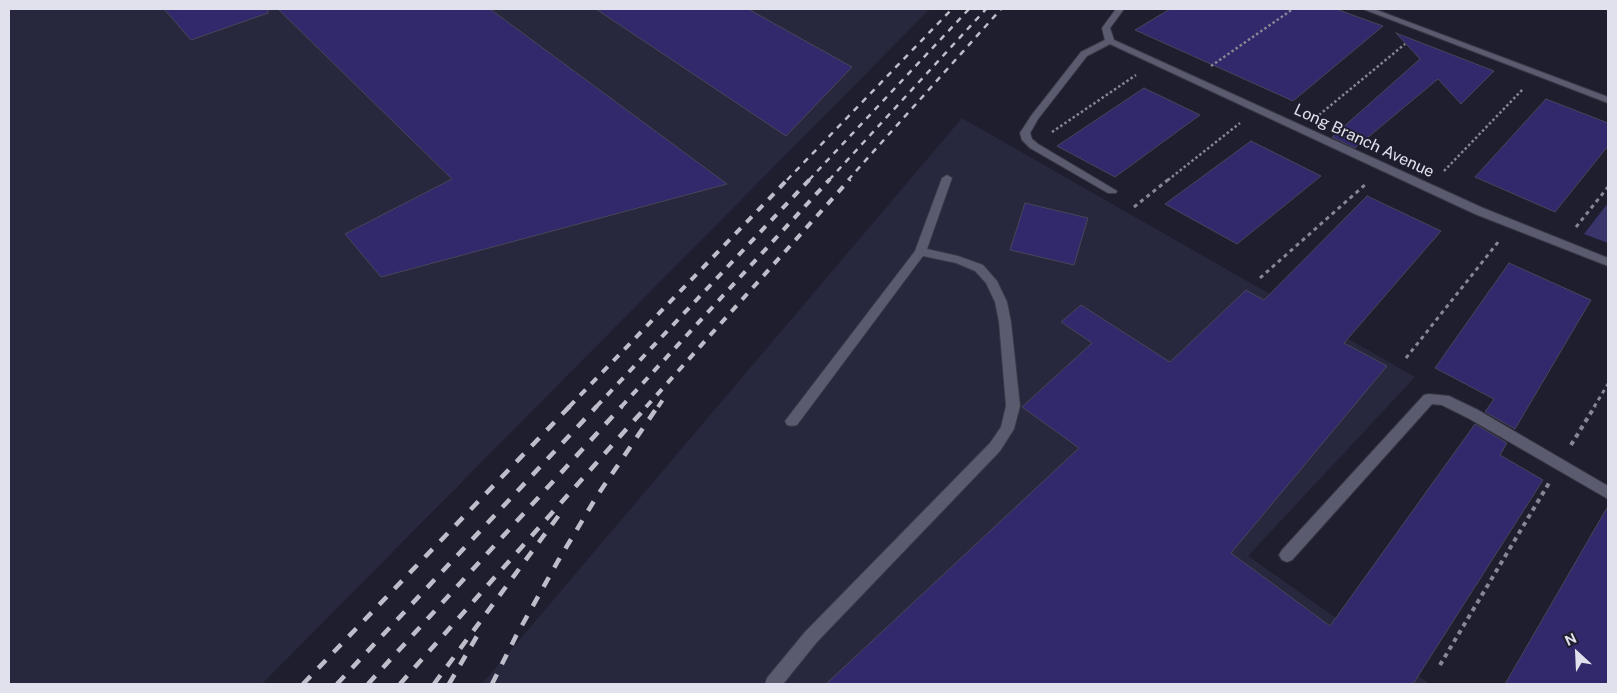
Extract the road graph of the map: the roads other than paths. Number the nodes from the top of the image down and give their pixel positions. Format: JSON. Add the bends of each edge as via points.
{"nodes":[{"id":1,"x":1120,"y":9,"type":"edge"},
{"id":2,"x":1367,"y":9,"type":"edge"},
{"id":3,"x":1110,"y":41,"type":"junction"},
{"id":4,"x":1608,"y":100,"type":"edge"},
{"id":5,"x":947,"y":178,"type":"dead end"},
{"id":6,"x":1112,"y":191,"type":"dead end"},
{"id":7,"x":920,"y":252,"type":"junction"},
{"id":8,"x":1608,"y":262,"type":"edge"},
{"id":9,"x":792,"y":421,"type":"dead end"},
{"id":10,"x":1608,"y":493,"type":"edge"},
{"id":11,"x":1288,"y":555,"type":"dead end"},
{"id":12,"x":773,"y":684,"type":"edge"}],
"edges":[{"from":1,"to":3,"type":"street","via":[[1106,28]]},
{"from":2,"to":4,"type":"street"},
{"from":3,"to":6,"type":"street","via":[[1084,54],[1025,133],[1032,145]]},
{"from":3,"to":8,"type":"street","name":"Long Branch Avenue","via":[[1479,211]]},
{"from":5,"to":7,"type":"street"},
{"from":7,"to":9,"type":"street"},
{"from":7,"to":12,"type":"street","via":[[979,268],[991,281],[1002,302],[1013,406],[1007,429],[995,447],[811,637]]},
{"from":10,"to":11,"type":"street","via":[[1473,414],[1444,400],[1429,399]]}]}
